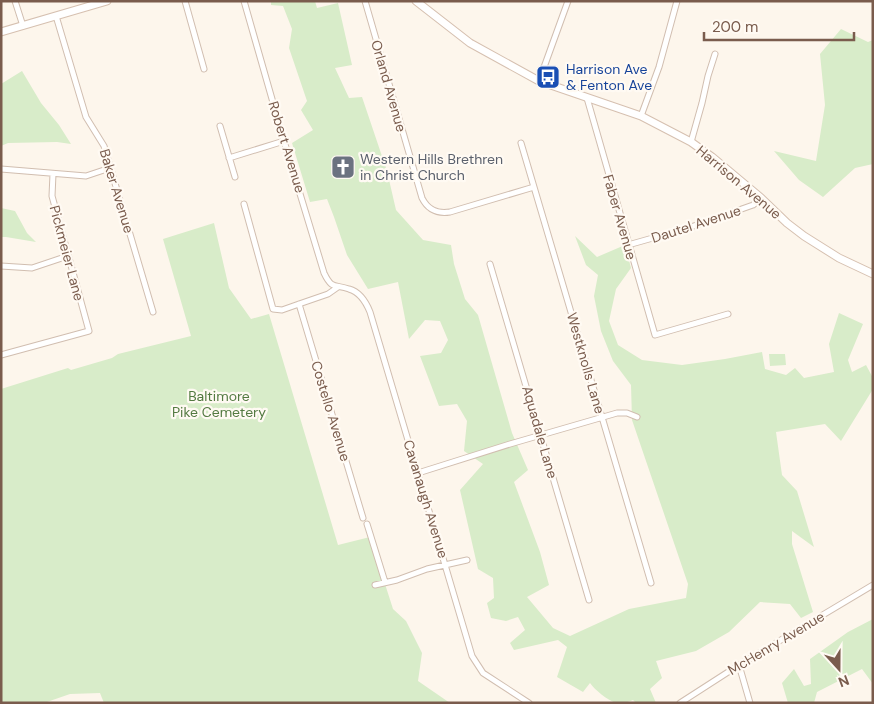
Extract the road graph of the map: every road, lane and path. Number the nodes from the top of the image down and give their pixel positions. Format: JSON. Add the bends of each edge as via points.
{"nodes":[{"id":1,"x":15,"y":1,"type":"edge"},
{"id":2,"x":107,"y":1,"type":"edge"},
{"id":3,"x":184,"y":1,"type":"edge"},
{"id":4,"x":244,"y":1,"type":"edge"},
{"id":5,"x":365,"y":1,"type":"edge"},
{"id":6,"x":416,"y":1,"type":"edge"},
{"id":7,"x":568,"y":1,"type":"edge"},
{"id":8,"x":677,"y":1,"type":"edge"},
{"id":9,"x":56,"y":16,"type":"junction"},
{"id":10,"x":23,"y":26,"type":"junction"},
{"id":11,"x":1,"y":32,"type":"edge"},
{"id":12,"x":715,"y":54,"type":"dead end"},
{"id":13,"x":204,"y":69,"type":"dead end"},
{"id":14,"x":539,"y":81,"type":"junction"},
{"id":15,"x":587,"y":98,"type":"junction"},
{"id":16,"x":641,"y":116,"type":"junction"},
{"id":17,"x":220,"y":126,"type":"dead end"},
{"id":18,"x":284,"y":140,"type":"junction"},
{"id":19,"x":691,"y":142,"type":"junction"},
{"id":20,"x":521,"y":143,"type":"dead end"},
{"id":21,"x":228,"y":158,"type":"junction"},
{"id":22,"x":110,"y":168,"type":"junction"},
{"id":23,"x":1,"y":169,"type":"edge"},
{"id":24,"x":53,"y":174,"type":"junction"},
{"id":25,"x":235,"y":177,"type":"dead end"},
{"id":26,"x":534,"y":187,"type":"junction"},
{"id":27,"x":761,"y":198,"type":"junction"},
{"id":28,"x":244,"y":204,"type":"dead end"},
{"id":29,"x":628,"y":245,"type":"junction"},
{"id":30,"x":68,"y":256,"type":"junction"},
{"id":31,"x":490,"y":264,"type":"dead end"},
{"id":32,"x":1,"y":266,"type":"edge"},
{"id":33,"x":873,"y":274,"type":"edge"},
{"id":34,"x":338,"y":287,"type":"junction"},
{"id":35,"x":299,"y":304,"type":"junction"},
{"id":36,"x":153,"y":312,"type":"dead end"},
{"id":37,"x":728,"y":314,"type":"dead end"},
{"id":38,"x":1,"y":355,"type":"edge"},
{"id":39,"x":637,"y":416,"type":"dead end"},
{"id":40,"x":602,"y":417,"type":"junction"},
{"id":41,"x":541,"y":435,"type":"junction"},
{"id":42,"x":418,"y":473,"type":"junction"},
{"id":43,"x":363,"y":518,"type":"dead end"},
{"id":44,"x":367,"y":524,"type":"dead end"},
{"id":45,"x":467,"y":560,"type":"dead end"},
{"id":46,"x":446,"y":566,"type":"junction"},
{"id":47,"x":385,"y":582,"type":"junction"},
{"id":48,"x":651,"y":583,"type":"dead end"},
{"id":49,"x":375,"y":585,"type":"dead end"},
{"id":50,"x":873,"y":585,"type":"edge"},
{"id":51,"x":590,"y":600,"type":"dead end"},
{"id":52,"x":739,"y":665,"type":"junction"},
{"id":53,"x":529,"y":703,"type":"edge"},
{"id":54,"x":680,"y":703,"type":"edge"},
{"id":55,"x":750,"y":703,"type":"edge"}],
"edges":[{"from":1,"to":10,"type":"street"},
{"from":2,"to":9,"type":"main road"},
{"from":3,"to":13,"type":"street"},
{"from":4,"to":18,"type":"street","name":"Robert Avenue"},
{"from":5,"to":26,"type":"street","name":"Orland Avenue","via":[[427,206],[440,212],[450,212]]},
{"from":6,"to":14,"type":"main road","name":"Harrison Avenue","via":[[470,43]]},
{"from":7,"to":14,"type":"street"},
{"from":8,"to":16,"type":"street","via":[[659,67]]},
{"from":9,"to":10,"type":"main road"},
{"from":9,"to":22,"type":"street","name":"Baker Avenue","via":[[86,117],[104,146]]},
{"from":10,"to":11,"type":"main road"},
{"from":12,"to":19,"type":"street"},
{"from":14,"to":15,"type":"main road","name":"Harrison Avenue"},
{"from":15,"to":16,"type":"main road","name":"Harrison Avenue"},
{"from":15,"to":29,"type":"street","name":"Faber Avenue"},
{"from":16,"to":19,"type":"main road","name":"Harrison Avenue"},
{"from":17,"to":21,"type":"street"},
{"from":18,"to":21,"type":"street"},
{"from":18,"to":34,"type":"street","name":"Robert Avenue","via":[[324,273],[328,282]]},
{"from":19,"to":27,"type":"main road","name":"Harrison Avenue"},
{"from":20,"to":26,"type":"street","name":"Westknolls Lane"},
{"from":21,"to":25,"type":"street"},
{"from":22,"to":24,"type":"street","via":[[86,176]]},
{"from":22,"to":36,"type":"street","name":"Baker Avenue"},
{"from":23,"to":24,"type":"street"},
{"from":24,"to":30,"type":"street","name":"Pickmeier Lane","via":[[52,196]]},
{"from":26,"to":40,"type":"street","name":"Westknolls Lane"},
{"from":27,"to":29,"type":"street","name":"Dautel Avenue","via":[[754,204],[688,228]]},
{"from":27,"to":33,"type":"main road","name":"Harrison Avenue","via":[[804,236]]},
{"from":28,"to":35,"type":"street","via":[[273,309],[282,310]]},
{"from":29,"to":37,"type":"street","name":"Faber Avenue","via":[[655,335]]},
{"from":30,"to":32,"type":"street","via":[[32,268]]},
{"from":30,"to":38,"type":"street","name":"Pickmeier Lane","via":[[89,331]]},
{"from":31,"to":41,"type":"street","name":"Aquadale Lane"},
{"from":34,"to":35,"type":"street"},
{"from":34,"to":42,"type":"street","name":"Cavanaugh Avenue","via":[[355,292],[368,306]]},
{"from":35,"to":43,"type":"street","name":"Costello Avenue"},
{"from":39,"to":40,"type":"street","via":[[622,412]]},
{"from":40,"to":41,"type":"street"},
{"from":40,"to":48,"type":"street","name":"Westknolls Lane"},
{"from":41,"to":42,"type":"street"},
{"from":41,"to":51,"type":"street","name":"Aquadale Lane"},
{"from":42,"to":46,"type":"street","name":"Cavanaugh Avenue"},
{"from":44,"to":47,"type":"street"},
{"from":45,"to":46,"type":"street"},
{"from":46,"to":47,"type":"street"},
{"from":46,"to":53,"type":"street","name":"Cavanaugh Avenue","via":[[472,656],[483,672]]},
{"from":47,"to":49,"type":"street"},
{"from":50,"to":52,"type":"street","name":"McHenry Avenue"},
{"from":52,"to":54,"type":"street","name":"McHenry Avenue"},
{"from":52,"to":55,"type":"street"}]}
